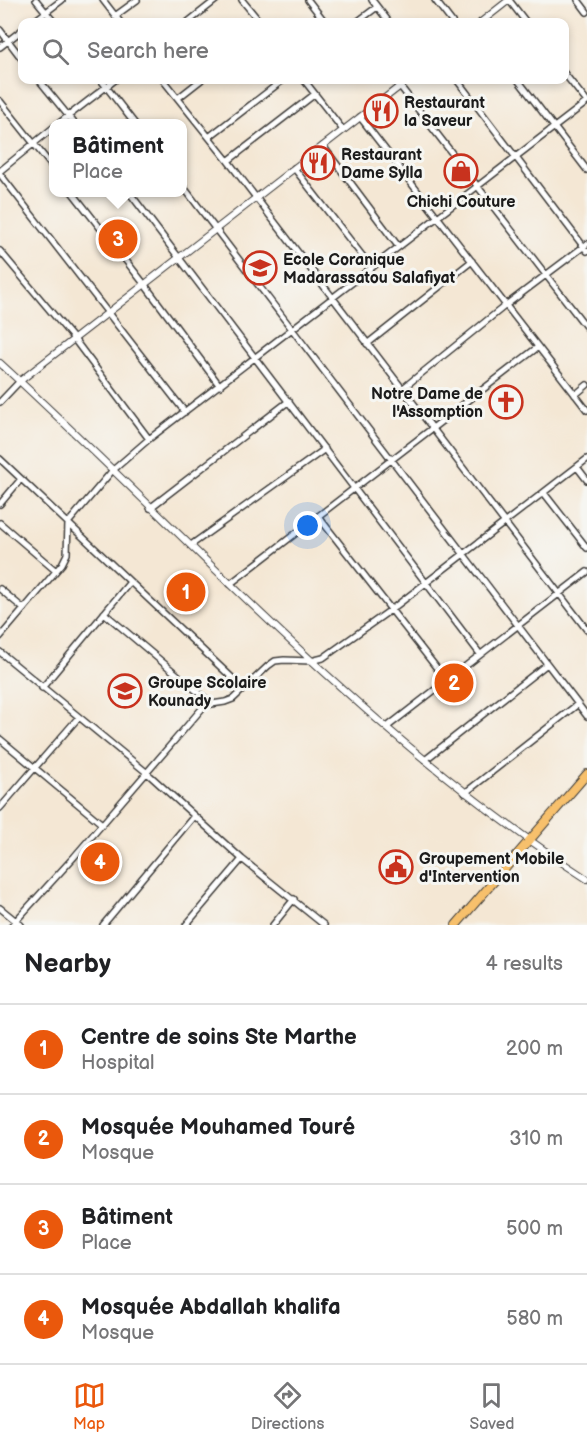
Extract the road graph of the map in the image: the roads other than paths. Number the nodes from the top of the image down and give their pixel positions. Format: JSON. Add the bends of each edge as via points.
{"nodes":[{"id":1,"x":36,"y":0,"type":"edge"},
{"id":2,"x":62,"y":0,"type":"edge"},
{"id":3,"x":103,"y":0,"type":"edge"},
{"id":4,"x":137,"y":0,"type":"edge"},
{"id":5,"x":216,"y":0,"type":"edge"},
{"id":6,"x":242,"y":0,"type":"edge"},
{"id":7,"x":308,"y":0,"type":"edge"},
{"id":8,"x":372,"y":0,"type":"edge"},
{"id":9,"x":435,"y":0,"type":"edge"},
{"id":10,"x":509,"y":0,"type":"edge"},
{"id":11,"x":578,"y":0,"type":"edge"},
{"id":12,"x":377,"y":7,"type":"junction"},
{"id":13,"x":587,"y":12,"type":"edge"},
{"id":14,"x":46,"y":13,"type":"junction"},
{"id":15,"x":115,"y":16,"type":"joint"},
{"id":16,"x":39,"y":18,"type":"edge"},
{"id":17,"x":50,"y":18,"type":"edge"},
{"id":18,"x":193,"y":18,"type":"edge"},
{"id":19,"x":257,"y":18,"type":"edge"},
{"id":20,"x":322,"y":18,"type":"edge"},
{"id":21,"x":362,"y":18,"type":"edge"},
{"id":22,"x":386,"y":18,"type":"edge"},
{"id":23,"x":449,"y":18,"type":"edge"},
{"id":24,"x":486,"y":18,"type":"edge"},
{"id":25,"x":523,"y":18,"type":"edge"},
{"id":26,"x":0,"y":30,"type":"edge"},
{"id":27,"x":18,"y":33,"type":"edge"},
{"id":28,"x":8,"y":41,"type":"junction"},
{"id":29,"x":0,"y":47,"type":"edge"},
{"id":30,"x":18,"y":54,"type":"edge"},
{"id":31,"x":569,"y":79,"type":"edge"},
{"id":32,"x":42,"y":84,"type":"edge"},
{"id":33,"x":109,"y":84,"type":"edge"},
{"id":34,"x":166,"y":84,"type":"edge"},
{"id":35,"x":196,"y":84,"type":"edge"},
{"id":36,"x":278,"y":84,"type":"edge"},
{"id":37,"x":307,"y":84,"type":"edge"},
{"id":38,"x":403,"y":84,"type":"edge"},
{"id":39,"x":460,"y":84,"type":"edge"},
{"id":40,"x":521,"y":84,"type":"edge"},
{"id":41,"x":106,"y":86,"type":"junction"},
{"id":42,"x":400,"y":86,"type":"junction"},
{"id":43,"x":315,"y":94,"type":"junction"},
{"id":44,"x":178,"y":98,"type":"junction"},
{"id":45,"x":1,"y":104,"type":"edge"},
{"id":46,"x":68,"y":115,"type":"junction"},
{"id":47,"x":360,"y":117,"type":"junction"},
{"id":48,"x":63,"y":119,"type":"edge"},
{"id":49,"x":72,"y":119,"type":"edge"},
{"id":50,"x":132,"y":119,"type":"edge"},
{"id":51,"x":555,"y":127,"type":"junction"},
{"id":52,"x":343,"y":130,"type":"junction"},
{"id":53,"x":49,"y":131,"type":"edge"},
{"id":54,"x":209,"y":137,"type":"junction"},
{"id":55,"x":33,"y":143,"type":"junction"},
{"id":56,"x":322,"y":146,"type":"junction"},
{"id":57,"x":515,"y":156,"type":"junction"},
{"id":58,"x":228,"y":161,"type":"junction"},
{"id":59,"x":49,"y":163,"type":"edge"},
{"id":60,"x":294,"y":168,"type":"junction"},
{"id":61,"x":587,"y":170,"type":"edge"},
{"id":62,"x":0,"y":173,"type":"edge"},
{"id":63,"x":477,"y":187,"type":"junction"},
{"id":64,"x":187,"y":190,"type":"edge"},
{"id":65,"x":76,"y":197,"type":"edge"},
{"id":66,"x":133,"y":197,"type":"edge"},
{"id":67,"x":255,"y":197,"type":"junction"},
{"id":68,"x":437,"y":216,"type":"junction"},
{"id":69,"x":216,"y":228,"type":"junction"},
{"id":70,"x":398,"y":246,"type":"junction"},
{"id":71,"x":586,"y":247,"type":"edge"},
{"id":72,"x":0,"y":250,"type":"edge"},
{"id":73,"x":180,"y":257,"type":"junction"},
{"id":74,"x":472,"y":261,"type":"junction"},
{"id":75,"x":371,"y":267,"type":"junction"},
{"id":76,"x":546,"y":274,"type":"junction"},
{"id":77,"x":144,"y":285,"type":"junction"},
{"id":78,"x":332,"y":298,"type":"junction"},
{"id":79,"x":506,"y":305,"type":"junction"},
{"id":80,"x":108,"y":313,"type":"junction"},
{"id":81,"x":587,"y":328,"type":"edge"},
{"id":82,"x":293,"y":330,"type":"junction"},
{"id":83,"x":74,"y":339,"type":"junction"},
{"id":84,"x":367,"y":344,"type":"junction"},
{"id":85,"x":538,"y":347,"type":"junction"},
{"id":86,"x":256,"y":358,"type":"junction"},
{"id":87,"x":0,"y":363,"type":"edge"},
{"id":88,"x":20,"y":381,"type":"junction"},
{"id":89,"x":587,"y":385,"type":"edge"},
{"id":90,"x":220,"y":386,"type":"junction"},
{"id":91,"x":402,"y":389,"type":"junction"},
{"id":92,"x":575,"y":395,"type":"junction"},
{"id":93,"x":289,"y":401,"type":"junction"},
{"id":94,"x":0,"y":402,"type":"edge"},
{"id":95,"x":587,"y":411,"type":"edge"},
{"id":96,"x":185,"y":412,"type":"junction"},
{"id":97,"x":431,"y":429,"type":"junction"},
{"id":98,"x":149,"y":439,"type":"junction"},
{"id":99,"x":325,"y":449,"type":"junction"},
{"id":100,"x":0,"y":459,"type":"edge"},
{"id":101,"x":392,"y":459,"type":"junction"},
{"id":102,"x":587,"y":459,"type":"edge"},
{"id":103,"x":577,"y":467,"type":"junction"},
{"id":104,"x":112,"y":471,"type":"junction"},
{"id":105,"x":21,"y":479,"type":"junction"},
{"id":106,"x":587,"y":480,"type":"edge"},
{"id":107,"x":355,"y":488,"type":"junction"},
{"id":108,"x":544,"y":493,"type":"junction"},
{"id":109,"x":0,"y":504,"type":"edge"},
{"id":110,"x":150,"y":508,"type":"junction"},
{"id":111,"x":318,"y":516,"type":"junction"},
{"id":112,"x":0,"y":523,"type":"edge"},
{"id":113,"x":68,"y":523,"type":"junction"},
{"id":114,"x":504,"y":523,"type":"junction"},
{"id":115,"x":191,"y":545,"type":"junction"},
{"id":116,"x":587,"y":548,"type":"edge"},
{"id":117,"x":464,"y":555,"type":"junction"},
{"id":118,"x":56,"y":571,"type":"junction"},
{"id":119,"x":587,"y":572,"type":"edge"},
{"id":120,"x":130,"y":582,"type":"junction"},
{"id":121,"x":427,"y":583,"type":"junction"},
{"id":122,"x":230,"y":584,"type":"junction"},
{"id":123,"x":0,"y":589,"type":"edge"},
{"id":124,"x":559,"y":594,"type":"junction"},
{"id":125,"x":24,"y":609,"type":"junction"},
{"id":126,"x":392,"y":609,"type":"junction"},
{"id":127,"x":104,"y":613,"type":"junction"},
{"id":128,"x":518,"y":626,"type":"junction"},
{"id":129,"x":587,"y":630,"type":"edge"},
{"id":130,"x":0,"y":637,"type":"edge"},
{"id":131,"x":0,"y":652,"type":"edge"},
{"id":132,"x":480,"y":654,"type":"junction"},
{"id":133,"x":311,"y":661,"type":"junction"},
{"id":134,"x":547,"y":664,"type":"junction"},
{"id":135,"x":446,"y":680,"type":"junction"},
{"id":136,"x":42,"y":688,"type":"junction"},
{"id":137,"x":244,"y":688,"type":"junction"},
{"id":138,"x":212,"y":703,"type":"junction"},
{"id":139,"x":578,"y":704,"type":"junction"},
{"id":140,"x":587,"y":716,"type":"edge"},
{"id":141,"x":78,"y":718,"type":"junction"},
{"id":142,"x":387,"y":727,"type":"junction"},
{"id":143,"x":0,"y":739,"type":"edge"},
{"id":144,"x":425,"y":760,"type":"junction"},
{"id":145,"x":35,"y":768,"type":"junction"},
{"id":146,"x":146,"y":772,"type":"junction"},
{"id":147,"x":587,"y":774,"type":"edge"},
{"id":148,"x":465,"y":793,"type":"junction"},
{"id":149,"x":0,"y":808,"type":"edge"},
{"id":150,"x":194,"y":816,"type":"junction"},
{"id":151,"x":102,"y":824,"type":"junction"},
{"id":152,"x":529,"y":841,"type":"junction"},
{"id":153,"x":242,"y":859,"type":"junction"},
{"id":154,"x":586,"y":876,"type":"edge"},
{"id":155,"x":294,"y":899,"type":"junction"},
{"id":156,"x":0,"y":908,"type":"edge"},
{"id":157,"x":14,"y":922,"type":"edge"},
{"id":158,"x":21,"y":925,"type":"edge"},
{"id":159,"x":103,"y":925,"type":"edge"},
{"id":160,"x":186,"y":925,"type":"edge"},
{"id":161,"x":273,"y":925,"type":"edge"},
{"id":162,"x":324,"y":925,"type":"edge"},
{"id":163,"x":456,"y":925,"type":"edge"}],
"edges":[{"from":1,"to":14,"type":"street"},
{"from":2,"to":14,"type":"street"},
{"from":3,"to":15,"type":"street"},
{"from":4,"to":15,"type":"street"},
{"from":5,"to":18,"type":"street"},
{"from":6,"to":19,"type":"street"},
{"from":7,"to":20,"type":"street"},
{"from":8,"to":12,"type":"street"},
{"from":9,"to":23,"type":"street"},
{"from":10,"to":24,"type":"street"},
{"from":10,"to":25,"type":"street"},
{"from":11,"to":13,"type":"street"},
{"from":12,"to":21,"type":"street"},
{"from":12,"to":22,"type":"street"},
{"from":14,"to":16,"type":"street"},
{"from":14,"to":17,"type":"street"},
{"from":26,"to":28,"type":"street"},
{"from":27,"to":28,"type":"street"},
{"from":28,"to":29,"type":"street"},
{"from":28,"to":30,"type":"street"},
{"from":31,"to":51,"type":"street","via":[[587,102]]},
{"from":32,"to":46,"type":"street"},
{"from":33,"to":41,"type":"street"},
{"from":34,"to":44,"type":"street"},
{"from":35,"to":44,"type":"street"},
{"from":36,"to":54,"type":"street"},
{"from":37,"to":43,"type":"street"},
{"from":38,"to":42,"type":"street"},
{"from":39,"to":57,"type":"street"},
{"from":40,"to":51,"type":"street"},
{"from":41,"to":46,"type":"street"},
{"from":41,"to":50,"type":"street"},
{"from":42,"to":47,"type":"street"},
{"from":42,"to":63,"type":"street"},
{"from":43,"to":52,"type":"street"},
{"from":43,"to":58,"type":"street"},
{"from":44,"to":54,"type":"street"},
{"from":45,"to":55,"type":"street"},
{"from":46,"to":48,"type":"street"},
{"from":46,"to":49,"type":"street"},
{"from":47,"to":52,"type":"street"},
{"from":47,"to":68,"type":"street"},
{"from":51,"to":57,"type":"street"},
{"from":51,"to":61,"type":"street"},
{"from":52,"to":56,"type":"street"},
{"from":53,"to":55,"type":"street"},
{"from":54,"to":58,"type":"street"},
{"from":55,"to":59,"type":"street"},
{"from":55,"to":62,"type":"street"},
{"from":56,"to":60,"type":"street"},
{"from":56,"to":70,"type":"street"},
{"from":57,"to":63,"type":"street"},
{"from":57,"to":71,"type":"street"},
{"from":58,"to":67,"type":"street"},
{"from":60,"to":67,"type":"street"},
{"from":60,"to":75,"type":"street"},
{"from":62,"to":80,"type":"street"},
{"from":63,"to":68,"type":"street"},
{"from":63,"to":76,"type":"street"},
{"from":64,"to":69,"type":"street"},
{"from":65,"to":77,"type":"street"},
{"from":66,"to":73,"type":"street"},
{"from":67,"to":69,"type":"street"},
{"from":67,"to":78,"type":"street"},
{"from":68,"to":70,"type":"street"},
{"from":68,"to":74,"type":"street"},
{"from":69,"to":73,"type":"street"},
{"from":69,"to":82,"type":"street"},
{"from":70,"to":75,"type":"street"},
{"from":71,"to":76,"type":"street"},
{"from":72,"to":83,"type":"street"},
{"from":73,"to":77,"type":"street"},
{"from":73,"to":86,"type":"street"},
{"from":74,"to":79,"type":"street"},
{"from":74,"to":84,"type":"street"},
{"from":75,"to":78,"type":"street"},
{"from":76,"to":79,"type":"street"},
{"from":76,"to":81,"type":"street"},
{"from":77,"to":80,"type":"street"},
{"from":77,"to":90,"type":"street"},
{"from":78,"to":82,"type":"street"},
{"from":78,"to":84,"type":"street"},
{"from":79,"to":85,"type":"street"},
{"from":79,"to":91,"type":"street"},
{"from":80,"to":83,"type":"street"},
{"from":80,"to":96,"type":"street"},
{"from":82,"to":86,"type":"street"},
{"from":82,"to":101,"type":"street"},
{"from":83,"to":88,"type":"street"},
{"from":83,"to":98,"type":"street"},
{"from":84,"to":91,"type":"street"},
{"from":85,"to":92,"type":"street"},
{"from":85,"to":97,"type":"street"},
{"from":86,"to":90,"type":"street"},
{"from":86,"to":93,"type":"street"},
{"from":87,"to":88,"type":"street"},
{"from":88,"to":94,"type":"street"},
{"from":88,"to":104,"type":"street"},
{"from":89,"to":92,"type":"street"},
{"from":90,"to":96,"type":"street"},
{"from":91,"to":97,"type":"street"},
{"from":92,"to":95,"type":"street"},
{"from":93,"to":99,"type":"street"},
{"from":93,"to":110,"type":"street"},
{"from":96,"to":98,"type":"street"},
{"from":97,"to":101,"type":"street"},
{"from":97,"to":114,"type":"street"},
{"from":98,"to":104,"type":"street"},
{"from":99,"to":107,"type":"street"},
{"from":99,"to":115,"type":"street"},
{"from":100,"to":105,"type":"street"},
{"from":101,"to":107,"type":"street"},
{"from":101,"to":117,"type":"street"},
{"from":102,"to":103,"type":"street"},
{"from":103,"to":106,"type":"street"},
{"from":103,"to":108,"type":"street"},
{"from":104,"to":110,"type":"street"},
{"from":104,"to":113,"type":"street"},
{"from":105,"to":109,"type":"street"},
{"from":105,"to":113,"type":"street"},
{"from":107,"to":111,"type":"street"},
{"from":107,"to":121,"type":"street"},
{"from":108,"to":114,"type":"street"},
{"from":108,"to":116,"type":"street"},
{"from":110,"to":115,"type":"street"},
{"from":111,"to":122,"type":"street"},
{"from":111,"to":126,"type":"street"},
{"from":112,"to":118,"type":"street"},
{"from":113,"to":118,"type":"street","via":[[67,554]]},
{"from":113,"to":120,"type":"street"},
{"from":114,"to":117,"type":"street"},
{"from":114,"to":124,"type":"street"},
{"from":115,"to":122,"type":"street"},
{"from":117,"to":121,"type":"street"},
{"from":117,"to":128,"type":"street"},
{"from":118,"to":125,"type":"street"},
{"from":119,"to":124,"type":"street"},
{"from":120,"to":127,"type":"street"},
{"from":120,"to":137,"type":"street"},
{"from":121,"to":126,"type":"street"},
{"from":121,"to":132,"type":"street"},
{"from":122,"to":133,"type":"street"},
{"from":123,"to":125,"type":"street"},
{"from":124,"to":128,"type":"street"},
{"from":124,"to":129,"type":"street"},
{"from":125,"to":130,"type":"street"},
{"from":126,"to":133,"type":"street","via":[[323,658]]},
{"from":126,"to":135,"type":"street"},
{"from":127,"to":136,"type":"street"},
{"from":127,"to":138,"type":"street"},
{"from":128,"to":132,"type":"street"},
{"from":128,"to":134,"type":"street"},
{"from":131,"to":136,"type":"street"},
{"from":132,"to":135,"type":"street"},
{"from":133,"to":137,"type":"street","via":[[275,661]]},
{"from":133,"to":142,"type":"street"},
{"from":134,"to":139,"type":"street"},
{"from":134,"to":144,"type":"street"},
{"from":135,"to":142,"type":"street"},
{"from":136,"to":141,"type":"street"},
{"from":137,"to":138,"type":"street","via":[[233,699]]},
{"from":138,"to":146,"type":"street"},
{"from":139,"to":140,"type":"street"},
{"from":139,"to":148,"type":"street"},
{"from":141,"to":145,"type":"street"},
{"from":141,"to":146,"type":"street"},
{"from":142,"to":144,"type":"street"},
{"from":143,"to":145,"type":"street"},
{"from":144,"to":148,"type":"street"},
{"from":145,"to":149,"type":"street"},
{"from":145,"to":151,"type":"street"},
{"from":146,"to":150,"type":"street"},
{"from":146,"to":151,"type":"street"},
{"from":147,"to":152,"type":"main road"},
{"from":148,"to":152,"type":"street"},
{"from":150,"to":153,"type":"street"},
{"from":150,"to":159,"type":"street"},
{"from":151,"to":157,"type":"street"},
{"from":152,"to":154,"type":"street"},
{"from":152,"to":163,"type":"main road"},
{"from":153,"to":155,"type":"street"},
{"from":153,"to":160,"type":"street"},
{"from":155,"to":161,"type":"street"},
{"from":155,"to":162,"type":"street"},
{"from":156,"to":157,"type":"street"},
{"from":157,"to":158,"type":"street"}]}
